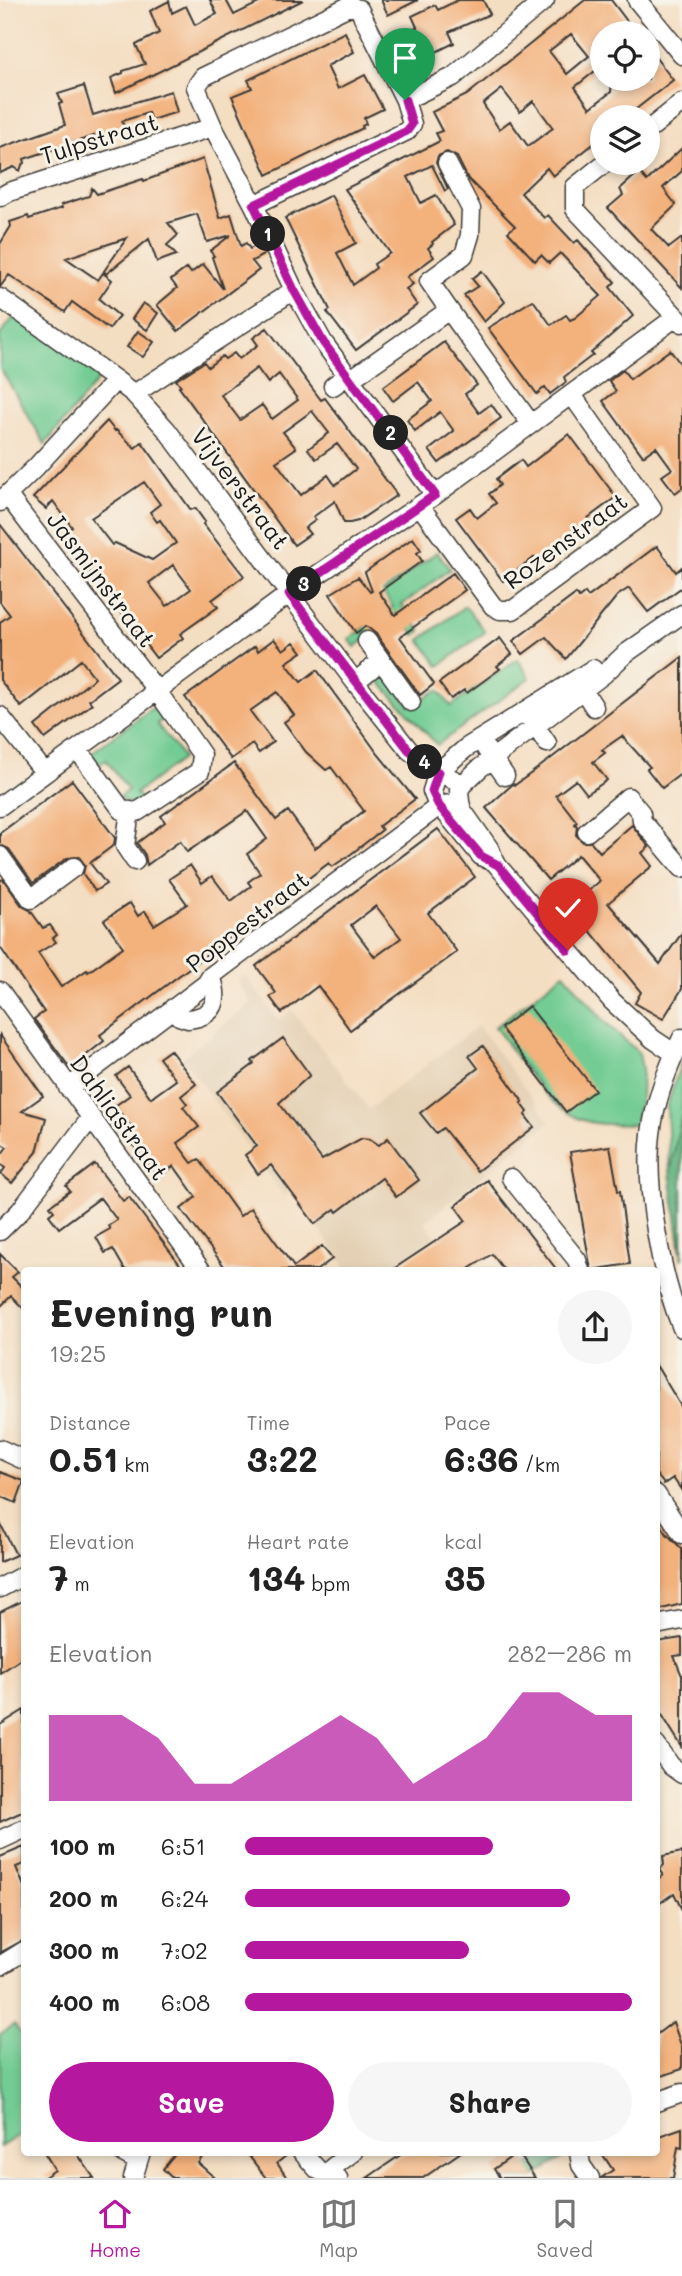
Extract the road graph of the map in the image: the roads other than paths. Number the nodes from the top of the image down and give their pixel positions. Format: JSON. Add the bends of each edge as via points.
{"nodes":[{"id":1,"x":545,"y":0,"type":"edge"},
{"id":2,"x":638,"y":0,"type":"edge"},
{"id":3,"x":682,"y":55,"type":"edge"},
{"id":4,"x":405,"y":100,"type":"junction"},
{"id":5,"x":682,"y":103,"type":"edge"},
{"id":6,"x":660,"y":120,"type":"edge"},
{"id":7,"x":213,"y":127,"type":"junction"},
{"id":8,"x":447,"y":163,"type":"dead end"},
{"id":9,"x":590,"y":175,"type":"edge"},
{"id":10,"x":0,"y":197,"type":"edge"},
{"id":11,"x":254,"y":205,"type":"junction"},
{"id":12,"x":294,"y":290,"type":"junction"},
{"id":13,"x":0,"y":298,"type":"edge"},
{"id":14,"x":449,"y":310,"type":"junction"},
{"id":15,"x":679,"y":320,"type":"edge"},
{"id":16,"x":116,"y":380,"type":"junction"},
{"id":17,"x":344,"y":380,"type":"junction"},
{"id":18,"x":134,"y":394,"type":"junction"},
{"id":19,"x":572,"y":395,"type":"junction"},
{"id":20,"x":531,"y":424,"type":"junction"},
{"id":21,"x":435,"y":495,"type":"junction"},
{"id":22,"x":4,"y":499,"type":"edge"},
{"id":23,"x":420,"y":506,"type":"junction"},
{"id":24,"x":289,"y":594,"type":"junction"},
{"id":25,"x":682,"y":614,"type":"edge"},
{"id":26,"x":367,"y":641,"type":"dead end"},
{"id":27,"x":381,"y":661,"type":"junction"},
{"id":28,"x":355,"y":682,"type":"junction"},
{"id":29,"x":580,"y":685,"type":"junction"},
{"id":30,"x":157,"y":691,"type":"junction"},
{"id":31,"x":411,"y":702,"type":"dead end"},
{"id":32,"x":594,"y":707,"type":"dead end"},
{"id":33,"x":0,"y":716,"type":"edge"},
{"id":34,"x":530,"y":719,"type":"junction"},
{"id":35,"x":480,"y":740,"type":"junction"},
{"id":36,"x":547,"y":743,"type":"dead end"},
{"id":37,"x":78,"y":750,"type":"junction"},
{"id":38,"x":492,"y":758,"type":"junction"},
{"id":39,"x":438,"y":772,"type":"junction"},
{"id":40,"x":45,"y":774,"type":"junction"},
{"id":41,"x":505,"y":776,"type":"dead end"},
{"id":42,"x":463,"y":784,"type":"junction"},
{"id":43,"x":460,"y":802,"type":"junction"},
{"id":44,"x":0,"y":806,"type":"edge"},
{"id":45,"x":439,"y":806,"type":"junction"},
{"id":46,"x":130,"y":811,"type":"junction"},
{"id":47,"x":587,"y":832,"type":"dead end"},
{"id":48,"x":0,"y":856,"type":"edge"},
{"id":49,"x":135,"y":861,"type":"dead end"},
{"id":50,"x":498,"y":865,"type":"junction"},
{"id":51,"x":74,"y":867,"type":"dead end"},
{"id":52,"x":682,"y":868,"type":"edge"},
{"id":53,"x":0,"y":991,"type":"edge"},
{"id":54,"x":679,"y":1044,"type":"edge"},
{"id":55,"x":68,"y":1088,"type":"junction"},
{"id":56,"x":90,"y":1119,"type":"junction"},
{"id":57,"x":511,"y":1178,"type":"dead end"},
{"id":58,"x":0,"y":1231,"type":"edge"},
{"id":59,"x":199,"y":1267,"type":"edge"},
{"id":60,"x":579,"y":1267,"type":"edge"},
{"id":61,"x":660,"y":1267,"type":"edge"},
{"id":62,"x":660,"y":1268,"type":"edge"},
{"id":63,"x":662,"y":1289,"type":"edge"},
{"id":64,"x":680,"y":1317,"type":"edge"},
{"id":65,"x":0,"y":1449,"type":"edge"},
{"id":66,"x":21,"y":1459,"type":"edge"},
{"id":67,"x":660,"y":1500,"type":"edge"},
{"id":68,"x":682,"y":1534,"type":"edge"},
{"id":69,"x":21,"y":1577,"type":"edge"},
{"id":70,"x":0,"y":1588,"type":"edge"},
{"id":71,"x":682,"y":1620,"type":"edge"},
{"id":72,"x":660,"y":1624,"type":"edge"},
{"id":73,"x":660,"y":1751,"type":"edge"},
{"id":74,"x":682,"y":1774,"type":"edge"},
{"id":75,"x":21,"y":1830,"type":"edge"},
{"id":76,"x":0,"y":1840,"type":"edge"},
{"id":77,"x":21,"y":1953,"type":"edge"},
{"id":78,"x":0,"y":1966,"type":"edge"},
{"id":79,"x":306,"y":2156,"type":"edge"},
{"id":80,"x":347,"y":2156,"type":"edge"},
{"id":81,"x":580,"y":2156,"type":"edge"},
{"id":82,"x":334,"y":2176,"type":"edge"},
{"id":83,"x":590,"y":2178,"type":"edge"}],
"edges":[{"from":1,"to":4,"type":"street","via":[[453,77]]},
{"from":2,"to":3,"type":"street"},
{"from":4,"to":7,"type":"street","via":[[359,9],[349,6],[203,77],[197,87]]},
{"from":4,"to":11,"type":"street","via":[[412,124],[407,131]]},
{"from":5,"to":6,"type":"street"},
{"from":7,"to":10,"type":"street","name":"Tulpstraat"},
{"from":7,"to":11,"type":"street"},
{"from":8,"to":14,"type":"street","via":[[471,209],[464,254],[429,281]]},
{"from":9,"to":15,"type":"street","via":[[575,187],[575,209]]},
{"from":11,"to":12,"type":"street"},
{"from":12,"to":17,"type":"street"},
{"from":12,"to":18,"type":"street"},
{"from":13,"to":16,"type":"street","name":"Vijverstraat"},
{"from":14,"to":17,"type":"street"},
{"from":14,"to":20,"type":"street"},
{"from":15,"to":19,"type":"street"},
{"from":16,"to":18,"type":"street","name":"Vijverstraat"},
{"from":16,"to":22,"type":"street"},
{"from":17,"to":21,"type":"street"},
{"from":18,"to":24,"type":"street","name":"Vijverstraat","via":[[166,429]]},
{"from":19,"to":20,"type":"street"},
{"from":19,"to":23,"type":"street","name":"Rozenstraat","via":[[652,508],[513,610],[493,606]]},
{"from":20,"to":21,"type":"street"},
{"from":21,"to":23,"type":"street"},
{"from":22,"to":30,"type":"street","name":"Jasmijnstraat"},
{"from":23,"to":24,"type":"street"},
{"from":24,"to":28,"type":"street","name":"Vijverstraat"},
{"from":24,"to":30,"type":"street"},
{"from":25,"to":29,"type":"street","via":[[625,654],[598,666]]},
{"from":26,"to":27,"type":"street"},
{"from":27,"to":28,"type":"street"},
{"from":27,"to":31,"type":"street"},
{"from":28,"to":39,"type":"street","name":"Vijverstraat","via":[[409,750]]},
{"from":29,"to":32,"type":"street"},
{"from":29,"to":34,"type":"street"},
{"from":30,"to":37,"type":"street"},
{"from":30,"to":46,"type":"street","via":[[202,755],[200,771],[138,812]]},
{"from":33,"to":40,"type":"street"},
{"from":34,"to":35,"type":"street"},
{"from":34,"to":36,"type":"street"},
{"from":34,"to":38,"type":"street"},
{"from":35,"to":38,"type":"street"},
{"from":35,"to":39,"type":"street"},
{"from":37,"to":40,"type":"street"},
{"from":37,"to":46,"type":"street","via":[[122,810]]},
{"from":38,"to":41,"type":"street"},
{"from":38,"to":42,"type":"street"},
{"from":39,"to":42,"type":"street","name":"Vijverstraat"},
{"from":39,"to":45,"type":"street","via":[[432,791]]},
{"from":40,"to":44,"type":"street"},
{"from":42,"to":43,"type":"street"},
{"from":43,"to":45,"type":"street","name":"Poppestraat"},
{"from":43,"to":50,"type":"street"},
{"from":45,"to":50,"type":"street","via":[[481,856]]},
{"from":45,"to":55,"type":"street","name":"Poppestraat"},
{"from":46,"to":49,"type":"street","via":[[125,846]]},
{"from":47,"to":52,"type":"street","via":[[628,797]]},
{"from":48,"to":51,"type":"street","via":[[31,899]]},
{"from":50,"to":54,"type":"street","via":[[540,902],[631,1021]]},
{"from":53,"to":55,"type":"street","name":"Dahliastraat"},
{"from":54,"to":61,"type":"street","via":[[660,1089],[650,1135]]},
{"from":55,"to":56,"type":"street","name":"Dahliastraat"},
{"from":56,"to":58,"type":"street"},
{"from":56,"to":59,"type":"street","name":"Dahliastraat"},
{"from":57,"to":60,"type":"street"},
{"from":62,"to":63,"type":"street"},
{"from":63,"to":64,"type":"street"},
{"from":65,"to":66,"type":"street"},
{"from":67,"to":68,"type":"street"},
{"from":69,"to":70,"type":"street"},
{"from":71,"to":72,"type":"street"},
{"from":73,"to":74,"type":"street"},
{"from":75,"to":76,"type":"street"},
{"from":77,"to":78,"type":"street"},
{"from":79,"to":82,"type":"street","via":[[318,2170]]},
{"from":80,"to":82,"type":"street","via":[[332,2166]]},
{"from":81,"to":83,"type":"street"}]}
